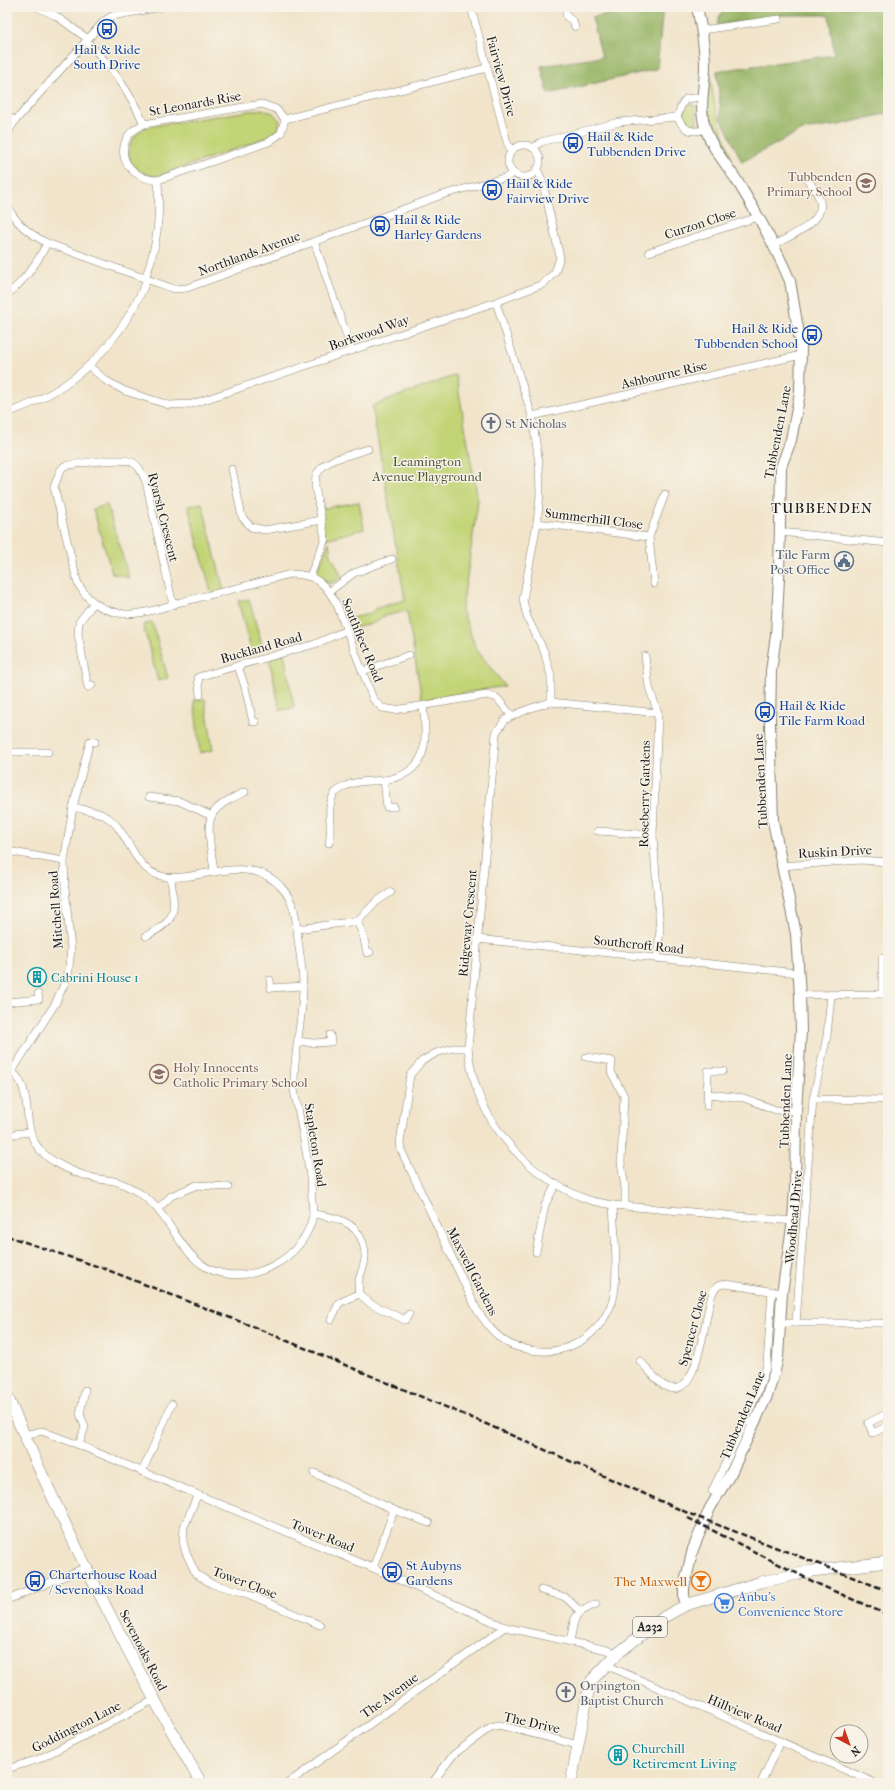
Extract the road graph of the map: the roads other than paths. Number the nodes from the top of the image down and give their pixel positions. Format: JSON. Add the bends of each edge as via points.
{"nodes":[{"id":1,"x":37,"y":7,"type":"edge"},
{"id":2,"x":161,"y":7,"type":"edge"},
{"id":3,"x":471,"y":7,"type":"edge"},
{"id":4,"x":565,"y":7,"type":"edge"},
{"id":5,"x":697,"y":7,"type":"edge"},
{"id":6,"x":779,"y":19,"type":"dead end"},
{"id":7,"x":575,"y":27,"type":"dead end"},
{"id":8,"x":702,"y":30,"type":"junction"},
{"id":9,"x":87,"y":40,"type":"junction"},
{"id":10,"x":487,"y":68,"type":"junction"},
{"id":11,"x":702,"y":97,"type":"junction"},
{"id":12,"x":7,"y":114,"type":"edge"},
{"id":13,"x":677,"y":116,"type":"junction"},
{"id":14,"x":285,"y":119,"type":"junction"},
{"id":15,"x":15,"y":121,"type":"junction"},
{"id":16,"x":144,"y":124,"type":"junction"},
{"id":17,"x":705,"y":129,"type":"junction"},
{"id":18,"x":7,"y":134,"type":"edge"},
{"id":19,"x":533,"y":148,"type":"junction"},
{"id":20,"x":511,"y":151,"type":"junction"},
{"id":21,"x":537,"y":169,"type":"junction"},
{"id":22,"x":513,"y":173,"type":"junction"},
{"id":23,"x":158,"y":180,"type":"junction"},
{"id":24,"x":808,"y":180,"type":"dead end"},
{"id":25,"x":7,"y":204,"type":"edge"},
{"id":26,"x":758,"y":217,"type":"junction"},
{"id":27,"x":314,"y":241,"type":"junction"},
{"id":28,"x":47,"y":243,"type":"junction"},
{"id":29,"x":774,"y":245,"type":"junction"},
{"id":30,"x":649,"y":252,"type":"dead end"},
{"id":31,"x":146,"y":280,"type":"junction"},
{"id":32,"x":7,"y":295,"type":"edge"},
{"id":33,"x":496,"y":302,"type":"junction"},
{"id":34,"x":352,"y":351,"type":"junction"},
{"id":35,"x":801,"y":355,"type":"junction"},
{"id":36,"x":89,"y":366,"type":"junction"},
{"id":37,"x":7,"y":412,"type":"edge"},
{"id":38,"x":532,"y":416,"type":"junction"},
{"id":39,"x":368,"y":449,"type":"dead end"},
{"id":40,"x":232,"y":469,"type":"dead end"},
{"id":41,"x":665,"y":494,"type":"dead end"},
{"id":42,"x":322,"y":520,"type":"junction"},
{"id":43,"x":537,"y":524,"type":"junction"},
{"id":44,"x":780,"y":532,"type":"junction"},
{"id":45,"x":649,"y":537,"type":"junction"},
{"id":46,"x":888,"y":543,"type":"edge"},
{"id":47,"x":392,"y":559,"type":"dead end"},
{"id":48,"x":310,"y":576,"type":"junction"},
{"id":49,"x":654,"y":584,"type":"dead end"},
{"id":50,"x":330,"y":592,"type":"junction"},
{"id":51,"x":93,"y":604,"type":"junction"},
{"id":52,"x":173,"y":605,"type":"junction"},
{"id":53,"x":347,"y":630,"type":"junction"},
{"id":54,"x":409,"y":655,"type":"dead end"},
{"id":55,"x":645,"y":656,"type":"dead end"},
{"id":56,"x":238,"y":666,"type":"junction"},
{"id":57,"x":362,"y":671,"type":"junction"},
{"id":58,"x":92,"y":685,"type":"dead end"},
{"id":59,"x":200,"y":695,"type":"dead end"},
{"id":60,"x":551,"y":702,"type":"junction"},
{"id":61,"x":423,"y":706,"type":"junction"},
{"id":62,"x":658,"y":713,"type":"junction"},
{"id":63,"x":512,"y":716,"type":"junction"},
{"id":64,"x":256,"y":722,"type":"dead end"},
{"id":65,"x":95,"y":742,"type":"dead end"},
{"id":66,"x":7,"y":752,"type":"edge"},
{"id":67,"x":48,"y":752,"type":"dead end"},
{"id":68,"x":384,"y":780,"type":"junction"},
{"id":69,"x":245,"y":792,"type":"dead end"},
{"id":70,"x":149,"y":797,"type":"dead end"},
{"id":71,"x":73,"y":807,"type":"junction"},
{"id":72,"x":394,"y":807,"type":"dead end"},
{"id":73,"x":212,"y":816,"type":"junction"},
{"id":74,"x":598,"y":831,"type":"dead end"},
{"id":75,"x":653,"y":835,"type":"junction"},
{"id":76,"x":329,"y":843,"type":"dead end"},
{"id":77,"x":7,"y":851,"type":"edge"},
{"id":78,"x":64,"y":861,"type":"junction"},
{"id":79,"x":888,"y":862,"type":"edge"},
{"id":80,"x":782,"y":866,"type":"junction"},
{"id":81,"x":214,"y":872,"type":"junction"},
{"id":82,"x":172,"y":879,"type":"junction"},
{"id":83,"x":391,"y":892,"type":"dead end"},
{"id":84,"x":357,"y":921,"type":"junction"},
{"id":85,"x":297,"y":929,"type":"junction"},
{"id":86,"x":146,"y":936,"type":"dead end"},
{"id":87,"x":477,"y":939,"type":"junction"},
{"id":88,"x":370,"y":952,"type":"dead end"},
{"id":89,"x":882,"y":958,"type":"dead end"},
{"id":90,"x":657,"y":959,"type":"junction"},
{"id":91,"x":798,"y":973,"type":"junction"},
{"id":92,"x":270,"y":980,"type":"dead end"},
{"id":93,"x":303,"y":986,"type":"junction"},
{"id":94,"x":38,"y":994,"type":"dead end"},
{"id":95,"x":885,"y":994,"type":"edge"},
{"id":96,"x":800,"y":995,"type":"junction"},
{"id":97,"x":831,"y":995,"type":"junction"},
{"id":98,"x":7,"y":1002,"type":"edge"},
{"id":99,"x":330,"y":1035,"type":"dead end"},
{"id":100,"x":298,"y":1041,"type":"junction"},
{"id":101,"x":468,"y":1048,"type":"junction"},
{"id":102,"x":586,"y":1057,"type":"dead end"},
{"id":103,"x":9,"y":1069,"type":"edge"},
{"id":104,"x":723,"y":1071,"type":"dead end"},
{"id":105,"x":708,"y":1094,"type":"junction"},
{"id":106,"x":813,"y":1099,"type":"junction"},
{"id":107,"x":888,"y":1100,"type":"edge"},
{"id":108,"x":708,"y":1106,"type":"dead end"},
{"id":109,"x":796,"y":1111,"type":"junction"},
{"id":110,"x":30,"y":1132,"type":"junction"},
{"id":111,"x":7,"y":1135,"type":"edge"},
{"id":112,"x":556,"y":1184,"type":"junction"},
{"id":113,"x":228,"y":1187,"type":"dead end"},
{"id":114,"x":613,"y":1205,"type":"junction"},
{"id":115,"x":625,"y":1206,"type":"junction"},
{"id":116,"x":158,"y":1209,"type":"junction"},
{"id":117,"x":313,"y":1214,"type":"junction"},
{"id":118,"x":793,"y":1221,"type":"junction"},
{"id":119,"x":536,"y":1252,"type":"dead end"},
{"id":120,"x":777,"y":1292,"type":"junction"},
{"id":121,"x":359,"y":1294,"type":"junction"},
{"id":122,"x":409,"y":1314,"type":"dead end"},
{"id":123,"x":331,"y":1320,"type":"dead end"},
{"id":124,"x":780,"y":1323,"type":"junction"},
{"id":125,"x":796,"y":1323,"type":"junction"},
{"id":126,"x":888,"y":1323,"type":"edge"},
{"id":127,"x":640,"y":1361,"type":"dead end"},
{"id":128,"x":85,"y":1390,"type":"dead end"},
{"id":129,"x":7,"y":1396,"type":"edge"},
{"id":130,"x":172,"y":1404,"type":"dead end"},
{"id":131,"x":9,"y":1407,"type":"edge"},
{"id":132,"x":888,"y":1413,"type":"edge"},
{"id":133,"x":750,"y":1422,"type":"junction"},
{"id":134,"x":888,"y":1426,"type":"edge"},
{"id":135,"x":24,"y":1435,"type":"junction"},
{"id":136,"x":78,"y":1445,"type":"junction"},
{"id":137,"x":142,"y":1472,"type":"junction"},
{"id":138,"x":314,"y":1473,"type":"dead end"},
{"id":139,"x":712,"y":1491,"type":"dead end"},
{"id":140,"x":197,"y":1496,"type":"junction"},
{"id":141,"x":394,"y":1510,"type":"junction"},
{"id":142,"x":429,"y":1523,"type":"dead end"},
{"id":143,"x":888,"y":1562,"type":"edge"},
{"id":144,"x":86,"y":1567,"type":"junction"},
{"id":145,"x":373,"y":1568,"type":"junction"},
{"id":146,"x":541,"y":1590,"type":"dead end"},
{"id":147,"x":7,"y":1600,"type":"edge"},
{"id":148,"x":596,"y":1604,"type":"dead end"},
{"id":149,"x":686,"y":1605,"type":"junction"},
{"id":150,"x":580,"y":1611,"type":"junction"},
{"id":151,"x":320,"y":1625,"type":"dead end"},
{"id":152,"x":505,"y":1627,"type":"junction"},
{"id":153,"x":570,"y":1642,"type":"junction"},
{"id":154,"x":617,"y":1654,"type":"junction"},
{"id":155,"x":606,"y":1664,"type":"junction"},
{"id":156,"x":154,"y":1700,"type":"junction"},
{"id":157,"x":780,"y":1741,"type":"junction"},
{"id":158,"x":578,"y":1745,"type":"junction"},
{"id":159,"x":7,"y":1769,"type":"edge"},
{"id":160,"x":201,"y":1783,"type":"edge"},
{"id":161,"x":288,"y":1783,"type":"edge"},
{"id":162,"x":432,"y":1783,"type":"edge"},
{"id":163,"x":571,"y":1783,"type":"edge"},
{"id":164,"x":761,"y":1783,"type":"edge"},
{"id":165,"x":875,"y":1783,"type":"edge"}],
"edges":[{"from":1,"to":9,"type":"street","via":[[56,16]]},
{"from":2,"to":9,"type":"street","via":[[112,16]]},
{"from":3,"to":10,"type":"street","name":"Fairview Drive"},
{"from":4,"to":7,"type":"street","via":[[567,17],[573,21]]},
{"from":5,"to":8,"type":"street","name":"Tubbenden Lane"},
{"from":6,"to":8,"type":"street"},
{"from":8,"to":11,"type":"street","name":"Tubbenden Lane","via":[[705,62]]},
{"from":9,"to":15,"type":"street"},
{"from":9,"to":16,"type":"street","via":[[122,83]]},
{"from":10,"to":14,"type":"street"},
{"from":10,"to":20,"type":"street","name":"Fairview Drive"},
{"from":11,"to":13,"type":"street","via":[[686,99]]},
{"from":11,"to":17,"type":"street","name":"Tubbenden Lane","via":[[701,114]]},
{"from":12,"to":15,"type":"street"},
{"from":13,"to":17,"type":"street","via":[[687,131],[697,132]]},
{"from":13,"to":19,"type":"street","via":[[619,122],[541,142]]},
{"from":14,"to":16,"type":"street","name":"St Leonards Rise","via":[[276,109],[262,104]]},
{"from":14,"to":23,"type":"street","via":[[281,133],[269,142]]},
{"from":15,"to":18,"type":"street"},
{"from":16,"to":23,"type":"street","name":"St Leonards Rise","via":[[134,129],[127,138],[124,158],[137,175],[147,180]]},
{"from":17,"to":26,"type":"street","name":"Tubbenden Lane"},
{"from":19,"to":20,"type":"street","via":[[521,145]]},
{"from":19,"to":21,"type":"street","via":[[539,157]]},
{"from":20,"to":22,"type":"street","via":[[508,162]]},
{"from":21,"to":22,"type":"street","via":[[523,177]]},
{"from":21,"to":33,"type":"street","name":"Borkwood Way","via":[[542,180],[560,257],[555,272],[543,284]]},
{"from":22,"to":27,"type":"street","name":"Northlands Avenue","via":[[442,195]]},
{"from":23,"to":31,"type":"street","via":[[160,213],[156,244]]},
{"from":24,"to":29,"type":"street","via":[[819,197],[820,209],[816,219],[809,226]]},
{"from":25,"to":28,"type":"street","name":"Northlands Avenue","via":[[18,223]]},
{"from":26,"to":29,"type":"street","name":"Tubbenden Lane"},
{"from":26,"to":30,"type":"street","name":"Curzon Close"},
{"from":27,"to":31,"type":"street","name":"Northlands Avenue","via":[[187,288],[174,289]]},
{"from":27,"to":34,"type":"street"},
{"from":28,"to":31,"type":"street","name":"Northlands Avenue"},
{"from":28,"to":32,"type":"street","via":[[39,260],[21,283]]},
{"from":29,"to":35,"type":"street","name":"Tubbenden Lane","via":[[790,281]]},
{"from":31,"to":36,"type":"street","via":[[136,306],[114,339]]},
{"from":33,"to":34,"type":"street","name":"Borkwood Way"},
{"from":33,"to":38,"type":"street"},
{"from":34,"to":36,"type":"street","name":"Borkwood Way","via":[[192,404],[169,405],[125,391],[105,380]]},
{"from":35,"to":38,"type":"street","name":"Ashbourne Rise"},
{"from":35,"to":44,"type":"street","name":"Tubbenden Lane","via":[[800,393],[791,440],[781,466]]},
{"from":36,"to":37,"type":"street","via":[[59,388],[26,406]]},
{"from":38,"to":43,"type":"street","via":[[539,463],[540,495]]},
{"from":39,"to":42,"type":"street","via":[[333,460],[323,466],[316,475],[315,486]]},
{"from":40,"to":42,"type":"street","via":[[242,518],[251,527],[265,530]]},
{"from":41,"to":45,"type":"street","name":"Summerhill Close"},
{"from":42,"to":48,"type":"street","via":[[325,539]]},
{"from":43,"to":45,"type":"street","name":"Summerhill Close"},
{"from":43,"to":60,"type":"street","via":[[524,600],[527,617],[546,657],[551,676]]},
{"from":44,"to":46,"type":"street"},
{"from":44,"to":80,"type":"street","name":"Tubbenden Lane","via":[[770,724],[773,821]]},
{"from":45,"to":49,"type":"street","name":"Summerhill Close"},
{"from":47,"to":50,"type":"street","via":[[354,572]]},
{"from":48,"to":50,"type":"street","name":"Southfleet Road","via":[[322,582]]},
{"from":48,"to":52,"type":"street","name":"Southfleet Road","via":[[290,574]]},
{"from":50,"to":53,"type":"street","name":"Southfleet Road"},
{"from":51,"to":52,"type":"street","name":"Southfleet Road","via":[[126,614]]},
{"from":51,"to":52,"type":"street","name":"Ryarsh Crescent","via":[[77,581],[54,487],[64,466],[119,461],[132,462],[139,467],[142,474]]},
{"from":51,"to":58,"type":"street","via":[[79,622],[78,634],[88,687]]},
{"from":53,"to":56,"type":"street","name":"Buckland Road","via":[[315,644]]},
{"from":53,"to":57,"type":"street","name":"Southfleet Road"},
{"from":54,"to":57,"type":"street"},
{"from":55,"to":62,"type":"street","name":"Roseberry Gardens","via":[[649,687]]},
{"from":56,"to":59,"type":"street","name":"Buckland Road","via":[[198,677]]},
{"from":56,"to":64,"type":"street","via":[[252,722]]},
{"from":57,"to":61,"type":"street","name":"Southfleet Road","via":[[373,699],[382,708],[396,710]]},
{"from":60,"to":62,"type":"street","name":"Ridgeway Crescent"},
{"from":60,"to":63,"type":"street","name":"Ridgeway Crescent"},
{"from":61,"to":63,"type":"street","name":"Southfleet Road","via":[[487,695],[497,698]]},
{"from":61,"to":68,"type":"street","via":[[426,726],[422,757],[414,769],[402,776]]},
{"from":62,"to":75,"type":"street","name":"Roseberry Gardens"},
{"from":63,"to":87,"type":"street","name":"Ridgeway Crescent","via":[[505,720],[496,733]]},
{"from":65,"to":71,"type":"street","name":"Mitchell Road","via":[[90,741]]},
{"from":66,"to":67,"type":"street"},
{"from":68,"to":72,"type":"street","via":[[387,807]]},
{"from":68,"to":76,"type":"street","via":[[352,783],[336,792],[330,806]]},
{"from":69,"to":73,"type":"street","via":[[222,804]]},
{"from":70,"to":73,"type":"street","via":[[178,801]]},
{"from":71,"to":78,"type":"street","name":"Mitchell Road"},
{"from":71,"to":82,"type":"street","name":"Stapleton Road","via":[[106,816],[115,824],[146,869],[157,876]]},
{"from":73,"to":81,"type":"street","via":[[209,831]]},
{"from":74,"to":75,"type":"street"},
{"from":75,"to":90,"type":"street","name":"Roseberry Gardens","via":[[660,930]]},
{"from":77,"to":78,"type":"street"},
{"from":78,"to":103,"type":"street","name":"Mitchell Road","via":[[71,949],[68,976],[55,1004]]},
{"from":79,"to":80,"type":"street","name":"Ruskin Drive","via":[[860,860]]},
{"from":80,"to":91,"type":"street","name":"Tubbenden Lane","via":[[796,934]]},
{"from":81,"to":82,"type":"street","name":"Stapleton Road"},
{"from":81,"to":85,"type":"street","name":"Stapleton Road","via":[[247,870],[274,880],[294,905]]},
{"from":82,"to":86,"type":"street","via":[[174,908],[169,921]]},
{"from":83,"to":84,"type":"street","via":[[376,902]]},
{"from":84,"to":85,"type":"street"},
{"from":84,"to":88,"type":"street","via":[[367,953]]},
{"from":85,"to":93,"type":"street","name":"Stapleton Road"},
{"from":87,"to":90,"type":"street","name":"Southcroft Road"},
{"from":87,"to":101,"type":"street","name":"Ridgeway Crescent"},
{"from":89,"to":95,"type":"street"},
{"from":90,"to":91,"type":"street","name":"Southcroft Road"},
{"from":91,"to":96,"type":"street","name":"Tubbenden Lane"},
{"from":92,"to":93,"type":"street","via":[[271,988]]},
{"from":93,"to":100,"type":"street","name":"Stapleton Road"},
{"from":94,"to":98,"type":"street","via":[[39,999]]},
{"from":95,"to":97,"type":"street"},
{"from":96,"to":97,"type":"street"},
{"from":96,"to":109,"type":"street","name":"Tubbenden Lane","via":[[801,1031]]},
{"from":97,"to":106,"type":"street","name":"Woodhead Drive","via":[[827,1036]]},
{"from":99,"to":100,"type":"street","via":[[331,1042]]},
{"from":100,"to":117,"type":"street","name":"Stapleton Road","via":[[293,1084],[312,1187]]},
{"from":101,"to":112,"type":"street","name":"Ridgeway Crescent","via":[[474,1080],[490,1117],[528,1164]]},
{"from":101,"to":114,"type":"street","name":"Maxwell Gardens","via":[[453,1048],[436,1053],[422,1061],[410,1075],[400,1142],[401,1150],[477,1310],[492,1331],[509,1344],[533,1351],[557,1351],[580,1342],[600,1326],[612,1304],[615,1279]]},
{"from":102,"to":115,"type":"street","via":[[612,1062],[611,1072],[624,1096],[621,1162]]},
{"from":103,"to":110,"type":"street","name":"Stapleton Road","via":[[20,1081],[26,1093]]},
{"from":104,"to":105,"type":"street","via":[[708,1071]]},
{"from":105,"to":108,"type":"street"},
{"from":105,"to":109,"type":"street","via":[[744,1098],[776,1110]]},
{"from":106,"to":107,"type":"street"},
{"from":106,"to":125,"type":"street","name":"Woodhead Drive"},
{"from":109,"to":118,"type":"street","name":"Tubbenden Lane"},
{"from":110,"to":111,"type":"street"},
{"from":110,"to":116,"type":"street","name":"Stapleton Road","via":[[43,1155],[74,1172],[116,1181],[149,1199]]},
{"from":112,"to":114,"type":"street","name":"Ridgeway Crescent","via":[[587,1199]]},
{"from":112,"to":119,"type":"street","via":[[545,1205]]},
{"from":113,"to":116,"type":"street","via":[[197,1185],[171,1196]]},
{"from":114,"to":115,"type":"street","name":"Ridgeway Crescent"},
{"from":115,"to":118,"type":"street","name":"Ridgeway Crescent"},
{"from":116,"to":117,"type":"street","name":"Stapleton Road","via":[[192,1256],[200,1263],[222,1273],[234,1274],[263,1271],[285,1258],[304,1238]]},
{"from":117,"to":121,"type":"street","via":[[331,1216],[347,1222],[361,1238],[365,1250],[364,1264],[358,1282]]},
{"from":118,"to":120,"type":"street","name":"Tubbenden Lane"},
{"from":120,"to":124,"type":"street","name":"Tubbenden Lane"},
{"from":120,"to":127,"type":"street","name":"Spencer Close","via":[[726,1284],[716,1287],[692,1373],[688,1381],[680,1386],[672,1388],[663,1385]]},
{"from":120,"to":133,"type":"street","via":[[767,1365]]},
{"from":121,"to":122,"type":"street","via":[[371,1304],[405,1320]]},
{"from":121,"to":123,"type":"street","via":[[339,1303]]},
{"from":124,"to":125,"type":"street"},
{"from":124,"to":133,"type":"street","name":"Tubbenden Lane","via":[[778,1357],[770,1388]]},
{"from":125,"to":126,"type":"street"},
{"from":128,"to":136,"type":"street","via":[[80,1414],[85,1427]]},
{"from":129,"to":131,"type":"main road","name":"Sevenoaks Road"},
{"from":130,"to":137,"type":"street"},
{"from":131,"to":135,"type":"main road","name":"Sevenoaks Road"},
{"from":132,"to":134,"type":"street","via":[[868,1423],[873,1433]]},
{"from":133,"to":139,"type":"street"},
{"from":133,"to":149,"type":"street","name":"Tubbenden Lane","via":[[727,1482],[710,1508],[693,1549],[684,1587]]},
{"from":135,"to":136,"type":"street","name":"Tower Road","via":[[42,1430]]},
{"from":135,"to":144,"type":"main road","name":"Sevenoaks Road"},
{"from":136,"to":137,"type":"street","name":"Tower Road"},
{"from":137,"to":140,"type":"street","name":"Tower Road"},
{"from":138,"to":141,"type":"street"},
{"from":140,"to":145,"type":"street","name":"Tower Road"},
{"from":140,"to":151,"type":"street","name":"Tower Close","via":[[184,1527],[183,1542],[196,1574],[212,1584],[243,1592]]},
{"from":141,"to":142,"type":"street"},
{"from":141,"to":145,"type":"street"},
{"from":143,"to":149,"type":"main road","number":"A232","via":[[795,1574],[730,1590]]},
{"from":144,"to":147,"type":"street"},
{"from":144,"to":156,"type":"main road","name":"Sevenoaks Road"},
{"from":145,"to":152,"type":"street","name":"Tower Road"},
{"from":146,"to":150,"type":"street","via":[[565,1596]]},
{"from":148,"to":150,"type":"street"},
{"from":149,"to":154,"type":"main road","number":"A232","via":[[664,1617]]},
{"from":150,"to":153,"type":"street","via":[[575,1618]]},
{"from":152,"to":153,"type":"street","name":"Tower Road"},
{"from":152,"to":161,"type":"street","name":"The Avenue"},
{"from":153,"to":154,"type":"street","name":"Tower Road"},
{"from":154,"to":155,"type":"main road","number":"A232"},
{"from":155,"to":157,"type":"street","name":"Hillview Road"},
{"from":155,"to":158,"type":"main road","number":"A232","via":[[592,1680],[588,1690]]},
{"from":156,"to":159,"type":"street","name":"Goddington Lane","via":[[39,1759]]},
{"from":156,"to":160,"type":"main road","name":"Sevenoaks Road"},
{"from":157,"to":164,"type":"street"},
{"from":157,"to":165,"type":"street","name":"Hillview Road"},
{"from":158,"to":162,"type":"street","name":"The Drive","via":[[499,1725],[491,1727],[454,1754]]},
{"from":158,"to":163,"type":"main road","number":"A232"}]}
